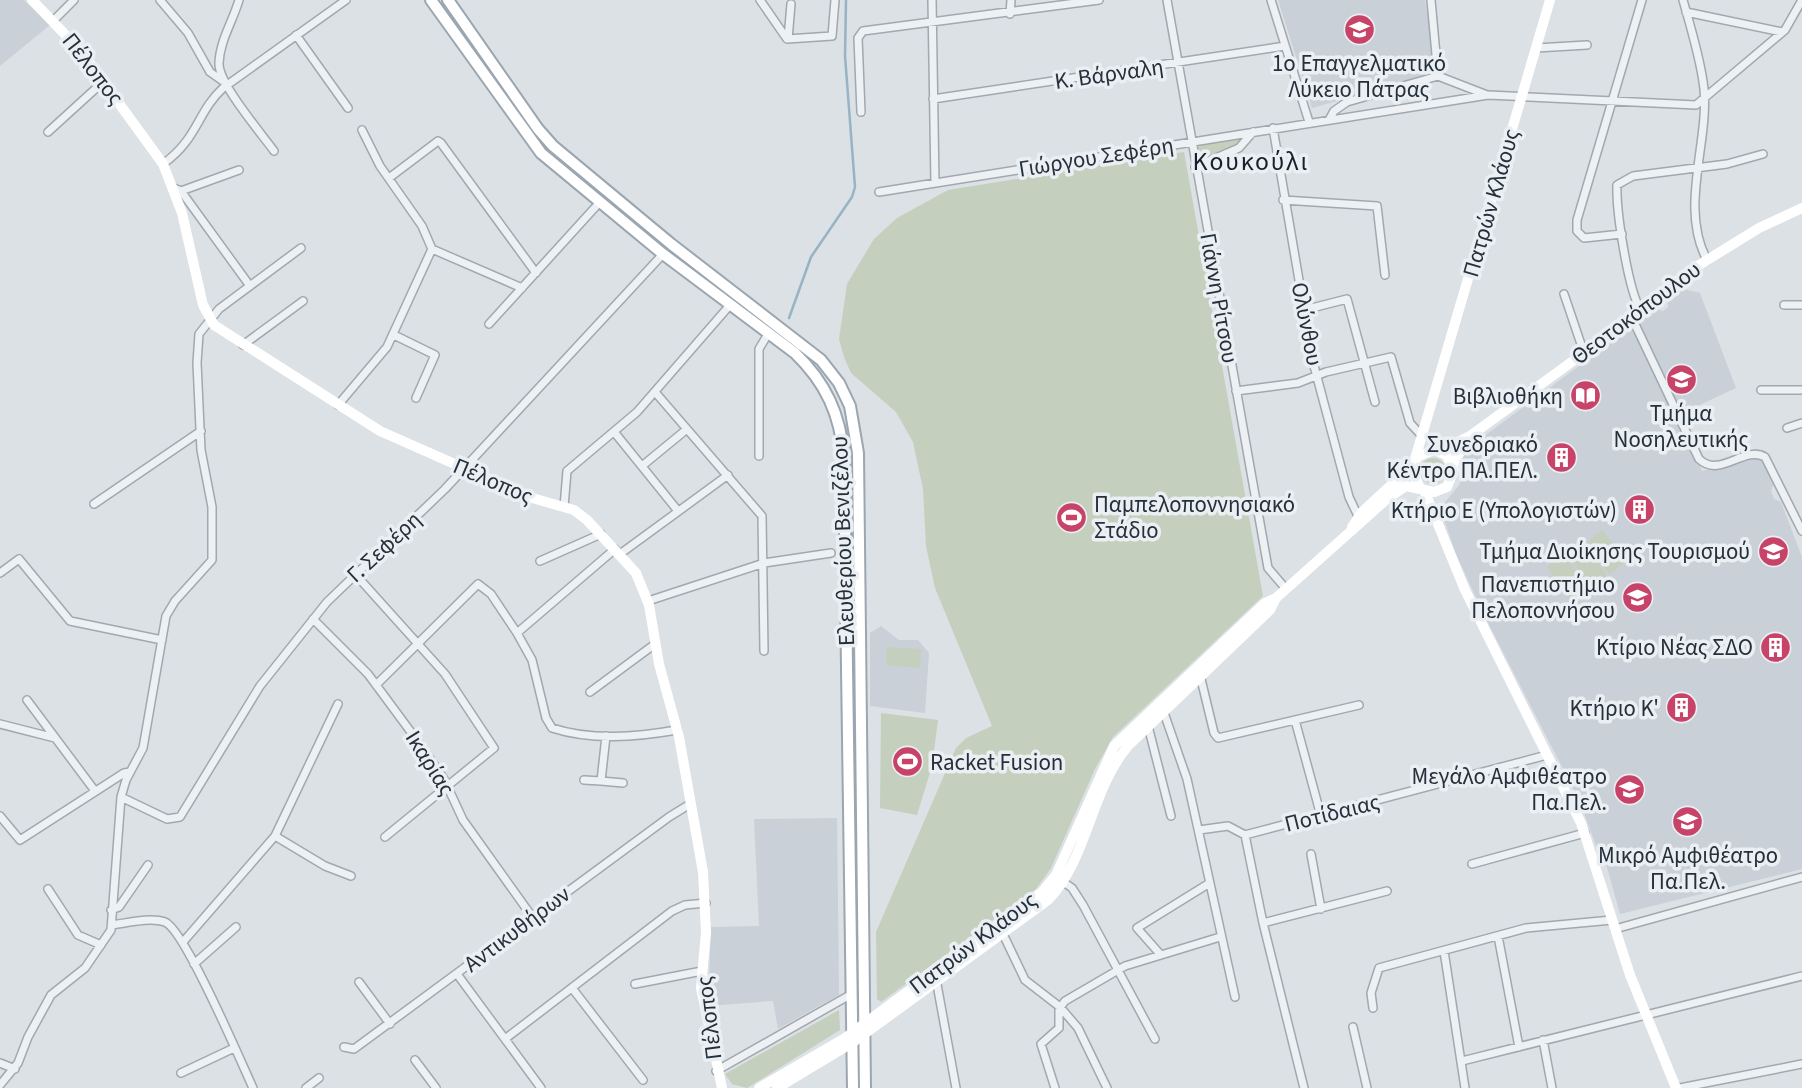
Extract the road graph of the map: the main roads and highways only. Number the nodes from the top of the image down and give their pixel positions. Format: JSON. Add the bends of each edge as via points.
{"nodes":[{"id":1,"x":32,"y":0,"type":"edge"},
{"id":2,"x":431,"y":0,"type":"edge"},
{"id":3,"x":448,"y":0,"type":"edge"},
{"id":4,"x":1550,"y":0,"type":"edge"},
{"id":5,"x":1802,"y":208,"type":"edge"},
{"id":6,"x":1431,"y":407,"type":"junction"},
{"id":7,"x":1470,"y":436,"type":"junction"},
{"id":8,"x":1437,"y":451,"type":"junction"},
{"id":9,"x":1413,"y":464,"type":"junction"},
{"id":10,"x":1453,"y":465,"type":"junction"},
{"id":11,"x":1447,"y":487,"type":"junction"},
{"id":12,"x":1422,"y":489,"type":"junction"},
{"id":13,"x":1436,"y":523,"type":"junction"},
{"id":14,"x":1352,"y":528,"type":"junction"},
{"id":15,"x":1276,"y":598,"type":"junction"},
{"id":16,"x":1158,"y":708,"type":"junction"},
{"id":17,"x":935,"y":977,"type":"junction"},
{"id":18,"x":865,"y":1029,"type":"junction"},
{"id":19,"x":852,"y":1038,"type":"junction"},
{"id":20,"x":722,"y":1088,"type":"edge"},
{"id":21,"x":759,"y":1088,"type":"edge"},
{"id":22,"x":777,"y":1088,"type":"edge"},
{"id":23,"x":853,"y":1088,"type":"edge"},
{"id":24,"x":865,"y":1088,"type":"edge"},
{"id":25,"x":1678,"y":1088,"type":"edge"}],
"edges":[{"from":1,"to":20,"type":"main road","name":"Πέλοπος","via":[[104,81],[178,189],[209,319],[391,436],[529,497],[579,513],[640,579],[677,730],[703,872],[702,997]]},
{"from":2,"to":19,"type":"main road","name":"Ελευθερίου Βενιζέλου","via":[[533,146],[813,370],[828,392],[842,435]]},
{"from":3,"to":18,"type":"main road","name":"Ελευθερίου Βενιζέλου","via":[[542,135],[671,244],[805,344],[839,383],[850,406],[858,453]]},
{"from":4,"to":6,"type":"main road","name":"Πατρών Κλάους"},
{"from":5,"to":7,"type":"main road","name":"Θεοτοκόπουλου","via":[[1707,260]]},
{"from":6,"to":8,"type":"main road","via":[[1428,433]]},
{"from":6,"to":9,"type":"main road","name":"Πατρών Κλάους"},
{"from":7,"to":8,"type":"main road"},
{"from":7,"to":10,"type":"main road","via":[[1460,446]]},
{"from":8,"to":9,"type":"main road","via":[[1424,452]]},
{"from":8,"to":10,"type":"main road"},
{"from":9,"to":12,"type":"main road","via":[[1414,480]]},
{"from":9,"to":14,"type":"main road"},
{"from":10,"to":11,"type":"main road"},
{"from":11,"to":12,"type":"main road","via":[[1434,492]]},
{"from":11,"to":13,"type":"main road","via":[[1436,505]]},
{"from":12,"to":13,"type":"main road"},
{"from":12,"to":14,"type":"main road","via":[[1399,489]]},
{"from":13,"to":25,"type":"main road","via":[[1585,833],[1645,1015]]},
{"from":14,"to":15,"type":"main road","name":"Πατρών Κλάους"},
{"from":15,"to":16,"type":"main road","name":"Πατρών Κλάους","via":[[1265,603]]},
{"from":15,"to":16,"type":"main road","name":"Πατρών Κλάους","via":[[1270,610]]},
{"from":16,"to":17,"type":"main road","name":"Πατρών Κλάους","via":[[1107,757],[1062,863],[1047,887]]},
{"from":16,"to":17,"type":"main road","name":"Πατρών Κλάους","via":[[1114,763],[1062,881],[1048,900]]},
{"from":17,"to":18,"type":"main road","name":"Πατρών Κλάους"},
{"from":18,"to":19,"type":"main road","name":"Πατρών Κλάους"},
{"from":18,"to":24,"type":"main road","name":"Ελευθερίου Βενιζέλου"},
{"from":19,"to":21,"type":"main road","name":"Πατρών Κλάους"},
{"from":19,"to":22,"type":"main road","name":"Πατρών Κλάους"},
{"from":19,"to":23,"type":"main road","name":"Ελευθερίου Βενιζέλου"}]}
